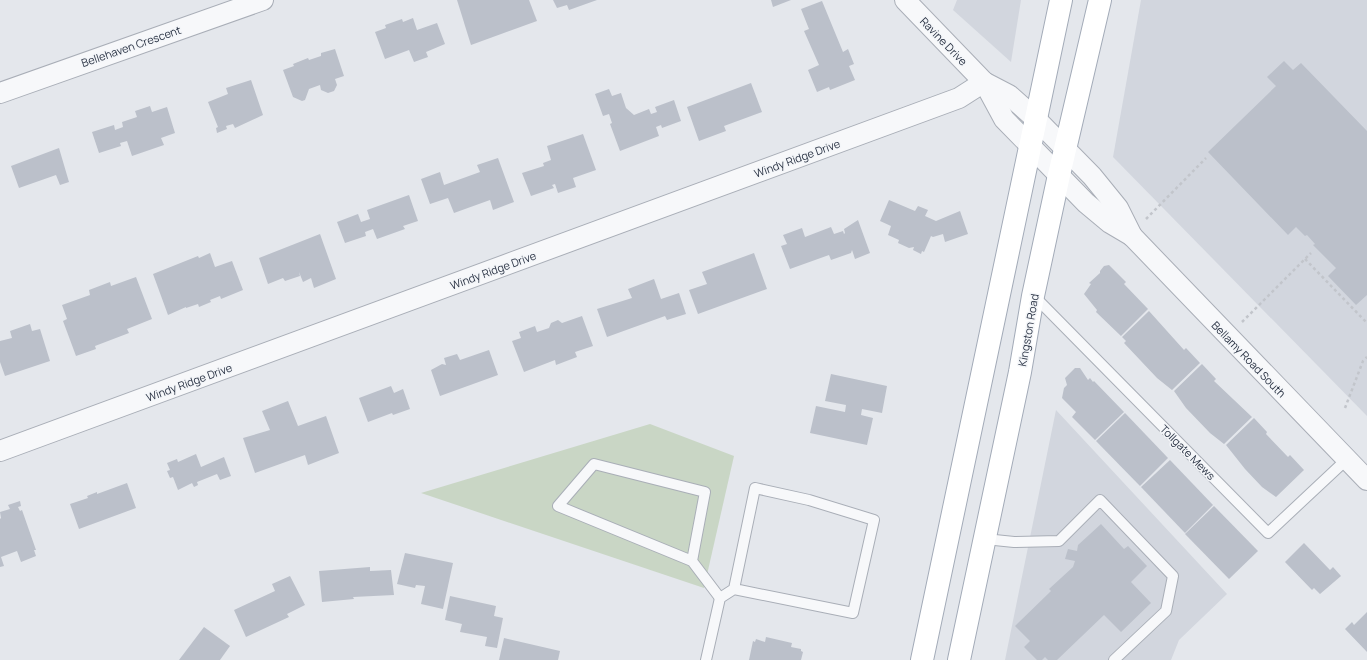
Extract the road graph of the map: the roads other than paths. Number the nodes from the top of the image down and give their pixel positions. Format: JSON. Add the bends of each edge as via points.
{"nodes":[{"id":1,"x":263,"y":0,"type":"edge"},
{"id":2,"x":905,"y":0,"type":"edge"},
{"id":3,"x":1061,"y":0,"type":"edge"},
{"id":4,"x":1100,"y":0,"type":"edge"},
{"id":5,"x":984,"y":82,"type":"junction"},
{"id":6,"x":0,"y":93,"type":"edge"},
{"id":7,"x":1037,"y":120,"type":"junction"},
{"id":8,"x":1032,"y":147,"type":"junction"},
{"id":9,"x":1066,"y":150,"type":"junction"},
{"id":10,"x":1059,"y":175,"type":"junction"},
{"id":11,"x":1132,"y":236,"type":"junction"},
{"id":12,"x":1033,"y":296,"type":"junction"},
{"id":13,"x":0,"y":451,"type":"edge"},
{"id":14,"x":1346,"y":460,"type":"junction"},
{"id":15,"x":1367,"y":480,"type":"edge"},
{"id":16,"x":985,"y":539,"type":"junction"},
{"id":17,"x":692,"y":561,"type":"junction"},
{"id":18,"x":734,"y":590,"type":"junction"},
{"id":19,"x":720,"y":598,"type":"junction"},
{"id":20,"x":706,"y":660,"type":"edge"},
{"id":21,"x":922,"y":660,"type":"edge"},
{"id":22,"x":959,"y":660,"type":"edge"},
{"id":23,"x":1114,"y":660,"type":"edge"}],
"edges":[{"from":1,"to":6,"type":"street","name":"Bellehaven Crescent"},
{"from":2,"to":5,"type":"street","name":"Ravine Drive"},
{"from":3,"to":7,"type":"main road"},
{"from":4,"to":9,"type":"main road","name":"Kingston Road"},
{"from":5,"to":7,"type":"street","name":"Ravine Drive","via":[[1009,95]]},
{"from":5,"to":8,"type":"street","name":"Ravine Drive","via":[[1004,119]]},
{"from":5,"to":13,"type":"street","name":"Windy Ridge Drive","via":[[959,98]]},
{"from":7,"to":8,"type":"main road"},
{"from":7,"to":9,"type":"street","name":"Bellamy Road South"},
{"from":8,"to":10,"type":"street","name":"Bellamy Road South"},
{"from":8,"to":21,"type":"main road"},
{"from":9,"to":10,"type":"main road","name":"Kingston Road"},
{"from":9,"to":11,"type":"street","name":"Bellamy Road South","via":[[1092,176],[1118,208]]},
{"from":10,"to":11,"type":"street","name":"Bellamy Road South","via":[[1110,223]]},
{"from":10,"to":12,"type":"main road","name":"Kingston Road"},
{"from":11,"to":14,"type":"street","name":"Bellamy Road South"},
{"from":12,"to":14,"type":"lane","name":"Tollgate Mews","via":[[1268,533]]},
{"from":12,"to":16,"type":"main road","name":"Kingston Road"},
{"from":14,"to":15,"type":"street","name":"Bellamy Road South"},
{"from":16,"to":22,"type":"main road","name":"Kingston Road"},
{"from":16,"to":23,"type":"lane","via":[[1014,542],[1059,541],[1100,500],[1173,576],[1166,611]]},
{"from":17,"to":17,"type":"lane","via":[[705,492],[594,464],[558,506]]},
{"from":17,"to":19,"type":"lane"},
{"from":18,"to":18,"type":"lane","via":[[756,488],[808,500],[874,520],[853,612]]},
{"from":18,"to":19,"type":"lane"},
{"from":19,"to":20,"type":"lane"}]}
